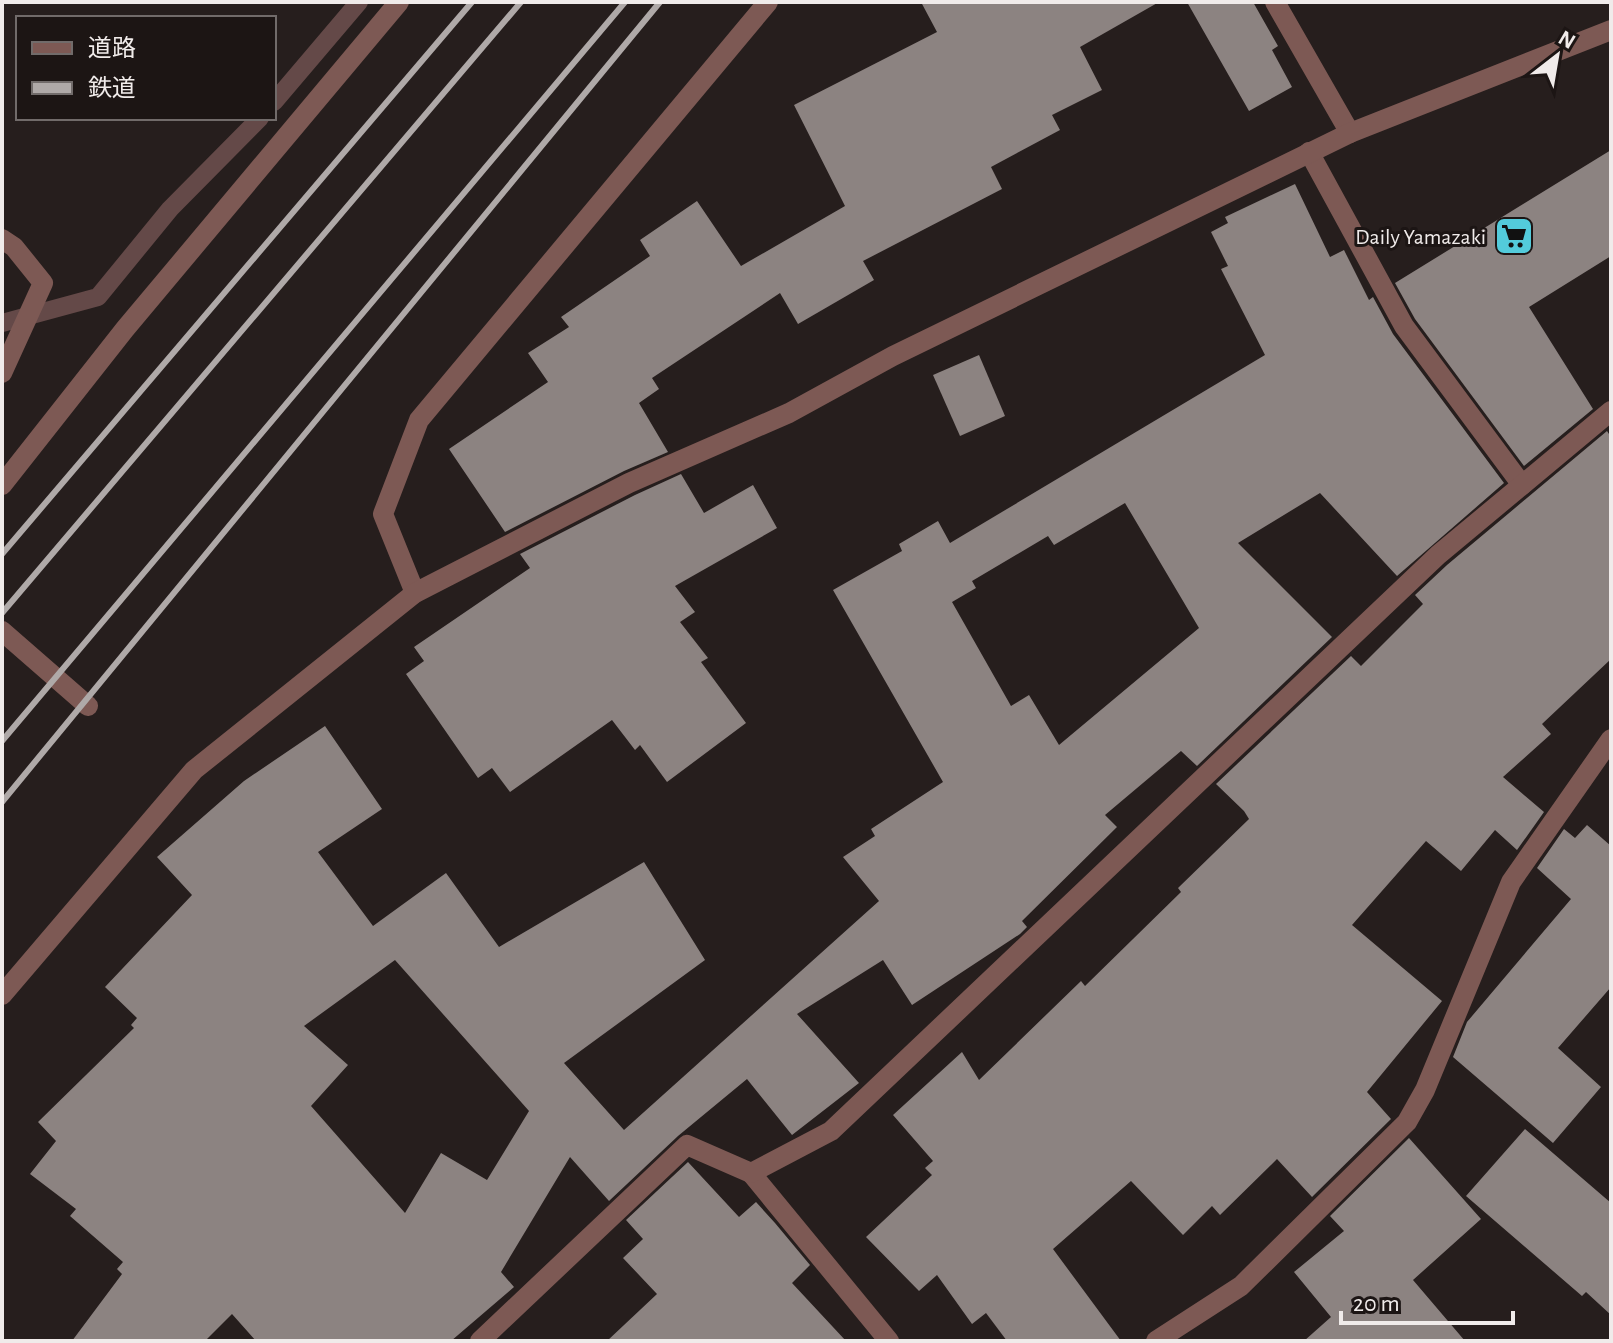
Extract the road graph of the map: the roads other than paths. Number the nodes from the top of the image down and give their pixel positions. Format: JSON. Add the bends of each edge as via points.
{"nodes":[{"id":1,"x":399,"y":2,"type":"edge"},
{"id":2,"x":768,"y":2,"type":"edge"},
{"id":3,"x":1275,"y":2,"type":"edge"},
{"id":4,"x":1611,"y":30,"type":"edge"},
{"id":5,"x":1350,"y":133,"type":"junction"},
{"id":6,"x":1309,"y":152,"type":"junction"},
{"id":7,"x":2,"y":239,"type":"edge"},
{"id":8,"x":2,"y":373,"type":"edge"},
{"id":9,"x":1611,"y":411,"type":"edge"},
{"id":10,"x":2,"y":485,"type":"edge"},
{"id":11,"x":1522,"y":485,"type":"junction"},
{"id":12,"x":415,"y":593,"type":"junction"},
{"id":13,"x":2,"y":631,"type":"edge"},
{"id":14,"x":88,"y":706,"type":"dead end"},
{"id":15,"x":1611,"y":739,"type":"edge"},
{"id":16,"x":2,"y":995,"type":"edge"},
{"id":17,"x":751,"y":1173,"type":"junction"},
{"id":18,"x":480,"y":1341,"type":"edge"},
{"id":19,"x":889,"y":1341,"type":"edge"},
{"id":20,"x":1156,"y":1341,"type":"edge"}],
"edges":[{"from":1,"to":10,"type":"street","via":[[125,329]]},
{"from":2,"to":12,"type":"street","via":[[419,420],[383,514]]},
{"from":3,"to":5,"type":"street"},
{"from":4,"to":5,"type":"street"},
{"from":5,"to":6,"type":"street"},
{"from":6,"to":11,"type":"street","via":[[1404,326]]},
{"from":6,"to":12,"type":"street","via":[[893,356],[789,413],[629,483]]},
{"from":7,"to":8,"type":"street","via":[[43,283]]},
{"from":9,"to":11,"type":"street"},
{"from":11,"to":17,"type":"street","via":[[1426,566],[831,1131]]},
{"from":12,"to":16,"type":"street","via":[[194,770]]},
{"from":13,"to":14,"type":"street"},
{"from":15,"to":20,"type":"street","via":[[1511,882],[1407,1122],[1241,1286]]},
{"from":17,"to":18,"type":"street","via":[[687,1145]]},
{"from":17,"to":19,"type":"street"}]}
